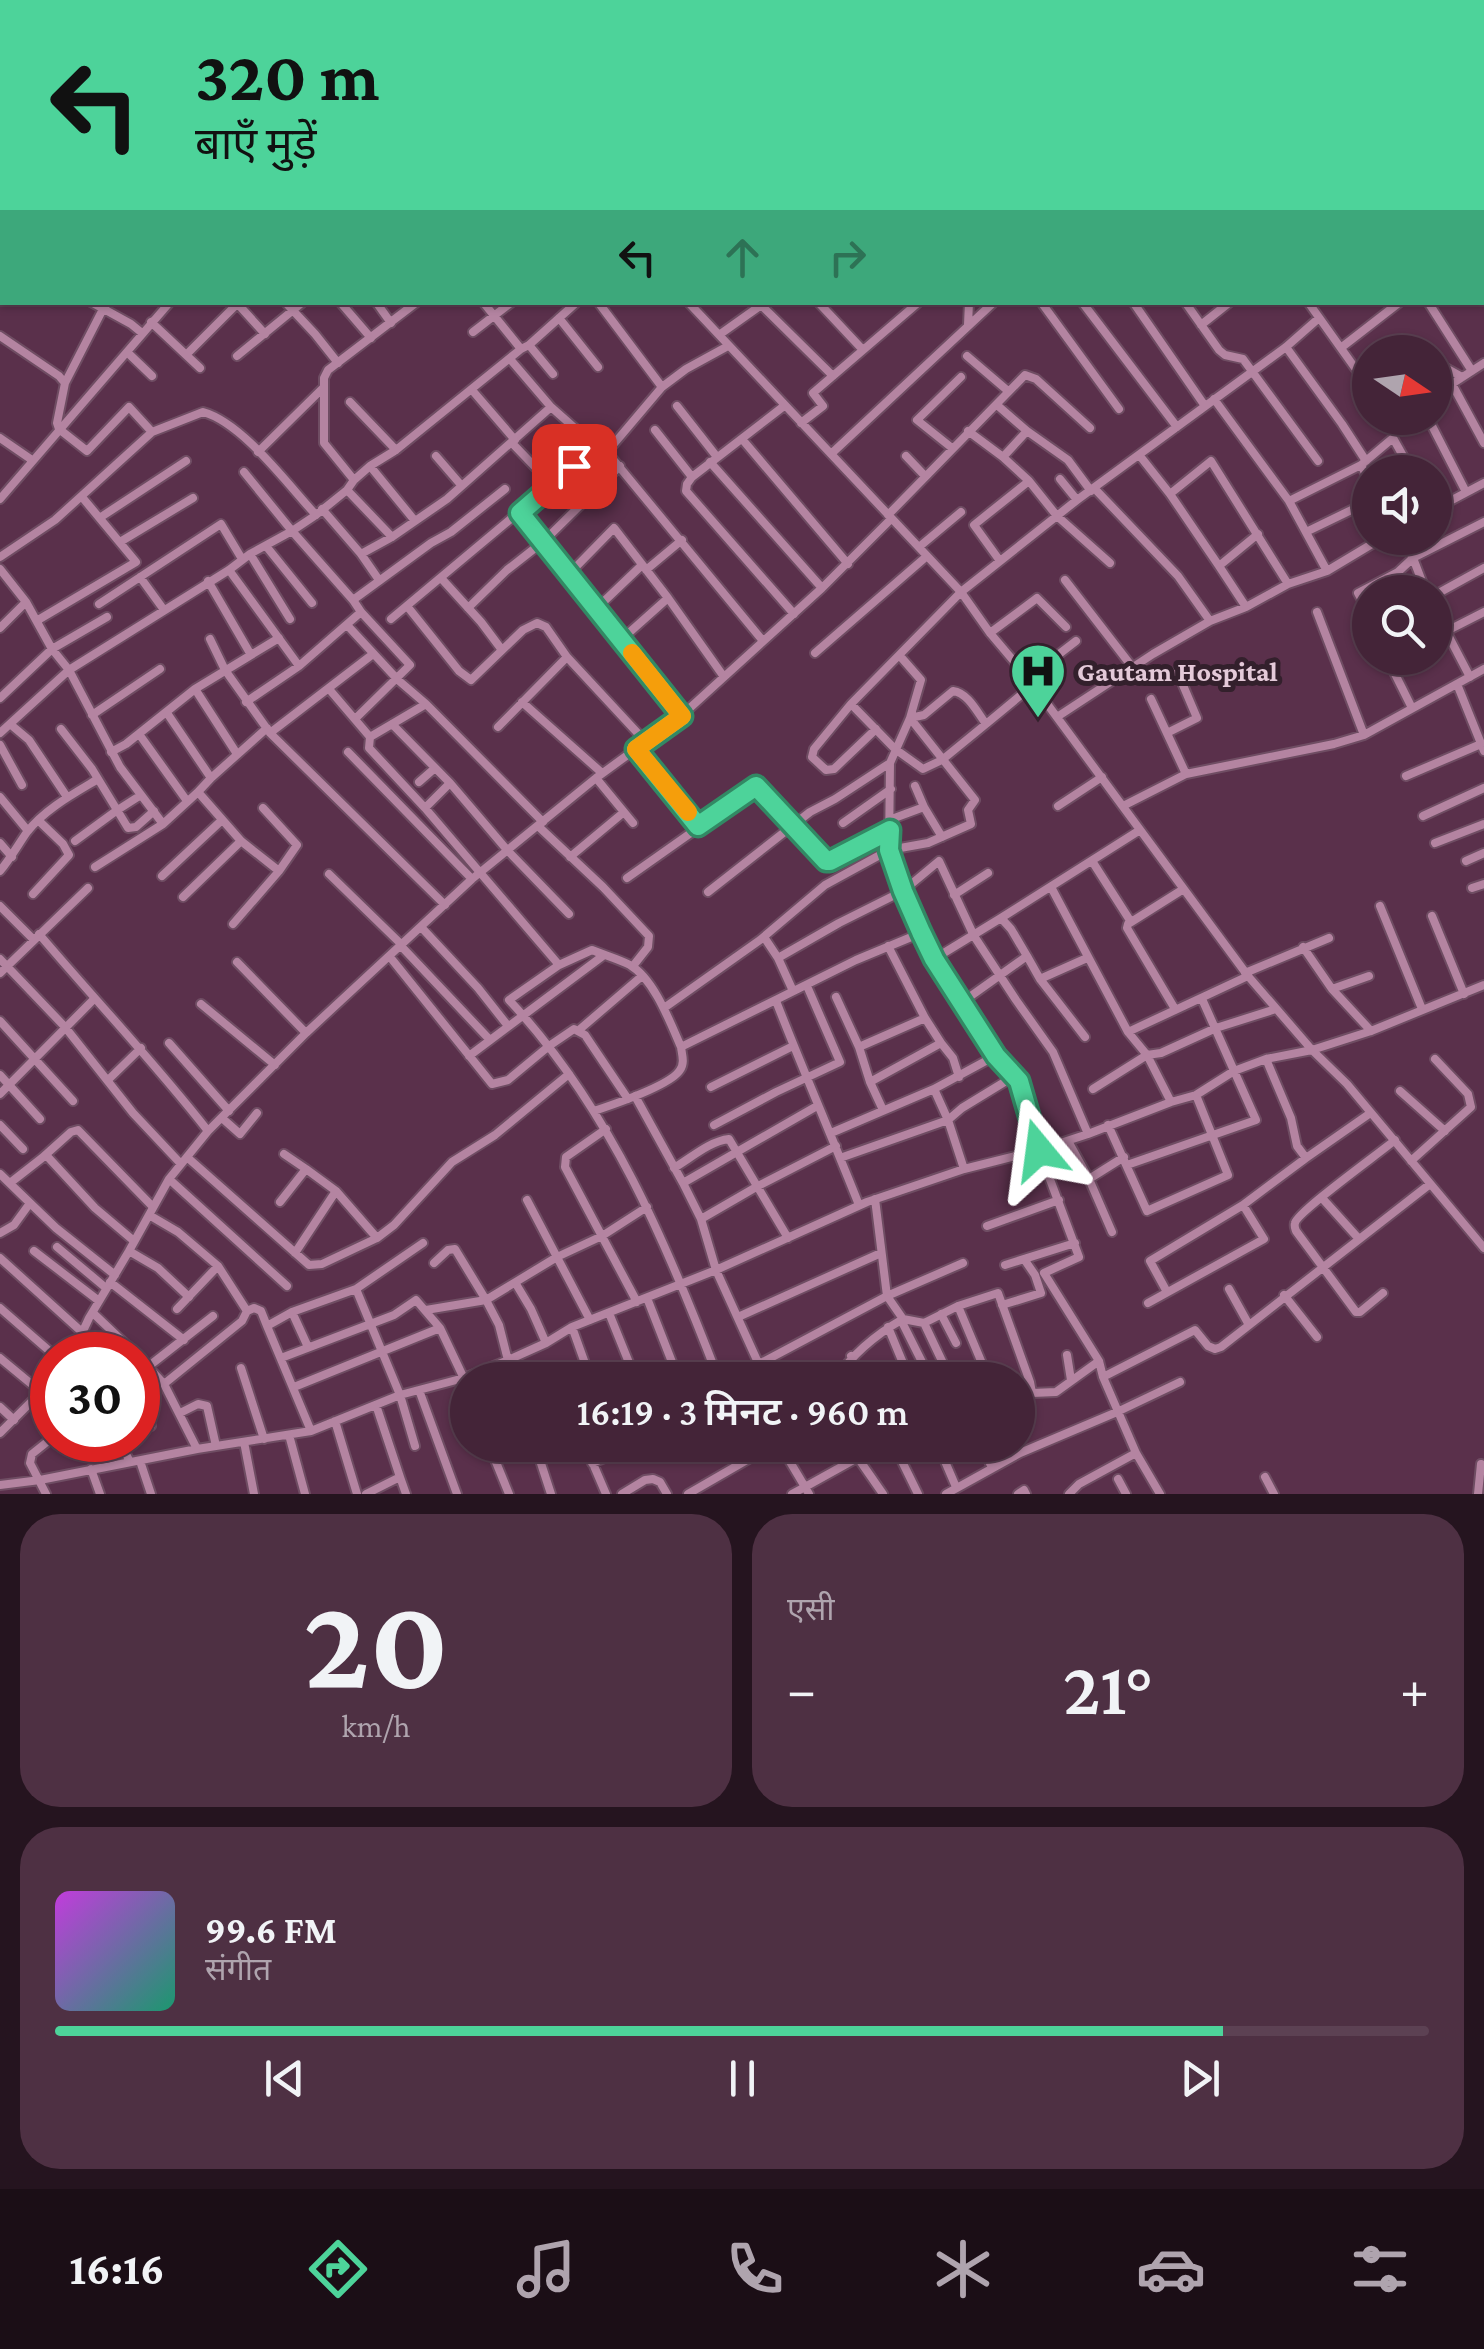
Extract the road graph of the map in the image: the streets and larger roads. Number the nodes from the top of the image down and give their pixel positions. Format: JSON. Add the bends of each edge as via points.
{"nodes":[{"id":1,"x":167,"y":305,"type":"edge"},
{"id":2,"x":235,"y":305,"type":"edge"},
{"id":3,"x":239,"y":305,"type":"edge"},
{"id":4,"x":287,"y":305,"type":"edge"},
{"id":5,"x":300,"y":305,"type":"edge"},
{"id":6,"x":343,"y":305,"type":"edge"},
{"id":7,"x":378,"y":305,"type":"edge"},
{"id":8,"x":414,"y":305,"type":"edge"},
{"id":9,"x":486,"y":305,"type":"edge"},
{"id":10,"x":509,"y":305,"type":"edge"},
{"id":11,"x":556,"y":305,"type":"edge"},
{"id":12,"x":574,"y":305,"type":"edge"},
{"id":13,"x":600,"y":305,"type":"edge"},
{"id":14,"x":691,"y":305,"type":"edge"},
{"id":15,"x":761,"y":305,"type":"edge"},
{"id":16,"x":763,"y":305,"type":"edge"},
{"id":17,"x":821,"y":305,"type":"edge"},
{"id":18,"x":916,"y":305,"type":"edge"},
{"id":19,"x":969,"y":305,"type":"edge"},
{"id":20,"x":991,"y":305,"type":"edge"},
{"id":21,"x":1043,"y":305,"type":"edge"},
{"id":22,"x":1084,"y":305,"type":"edge"},
{"id":23,"x":1134,"y":305,"type":"edge"},
{"id":24,"x":1187,"y":305,"type":"edge"},
{"id":25,"x":1226,"y":305,"type":"edge"},
{"id":26,"x":1310,"y":305,"type":"edge"},
{"id":27,"x":1396,"y":305,"type":"edge"},
{"id":28,"x":1430,"y":305,"type":"edge"},
{"id":29,"x":106,"y":306,"type":"edge"},
{"id":30,"x":293,"y":312,"type":"junction"},
{"id":31,"x":496,"y":316,"type":"junction"},
{"id":32,"x":561,"y":316,"type":"junction"},
{"id":33,"x":1318,"y":318,"type":"junction"},
{"id":34,"x":150,"y":322,"type":"junction"},
{"id":35,"x":391,"y":323,"type":"junction"},
{"id":36,"x":968,"y":325,"type":"junction"},
{"id":37,"x":1201,"y":325,"type":"junction"},
{"id":38,"x":473,"y":332,"type":"dead end"},
{"id":39,"x":142,"y":333,"type":"junction"},
{"id":40,"x":265,"y":334,"type":"junction"},
{"id":41,"x":719,"y":335,"type":"junction"},
{"id":42,"x":0,"y":336,"type":"edge"},
{"id":43,"x":371,"y":338,"type":"junction"},
{"id":44,"x":728,"y":346,"type":"junction"},
{"id":45,"x":525,"y":347,"type":"junction"},
{"id":46,"x":1342,"y":347,"type":"junction"},
{"id":47,"x":1286,"y":348,"type":"junction"},
{"id":48,"x":863,"y":350,"type":"junction"},
{"id":49,"x":127,"y":352,"type":"junction"},
{"id":50,"x":186,"y":354,"type":"junction"},
{"id":51,"x":237,"y":356,"type":"dead end"},
{"id":52,"x":967,"y":356,"type":"dead end"},
{"id":53,"x":510,"y":360,"type":"junction"},
{"id":54,"x":1352,"y":362,"type":"edge"},
{"id":55,"x":338,"y":363,"type":"junction"},
{"id":56,"x":1484,"y":363,"type":"edge"},
{"id":57,"x":200,"y":368,"type":"dead end"},
{"id":58,"x":598,"y":368,"type":"dead end"},
{"id":59,"x":1472,"y":371,"type":"junction"},
{"id":60,"x":1253,"y":372,"type":"junction"},
{"id":61,"x":1452,"y":372,"type":"edge"},
{"id":62,"x":553,"y":374,"type":"dead end"},
{"id":63,"x":152,"y":376,"type":"dead end"},
{"id":64,"x":833,"y":376,"type":"junction"},
{"id":65,"x":960,"y":377,"type":"dead end"},
{"id":66,"x":1462,"y":378,"type":"junction"},
{"id":67,"x":65,"y":383,"type":"junction"},
{"id":68,"x":1452,"y":384,"type":"joint"},
{"id":69,"x":662,"y":387,"type":"junction"},
{"id":70,"x":323,"y":388,"type":"junction"},
{"id":71,"x":472,"y":390,"type":"junction"},
{"id":72,"x":1008,"y":392,"type":"junction"},
{"id":73,"x":1214,"y":399,"type":"junction"},
{"id":74,"x":350,"y":402,"type":"dead end"},
{"id":75,"x":997,"y":405,"type":"junction"},
{"id":76,"x":678,"y":406,"type":"dead end"},
{"id":77,"x":784,"y":406,"type":"junction"},
{"id":78,"x":1205,"y":406,"type":"junction"},
{"id":79,"x":551,"y":408,"type":"junction"},
{"id":80,"x":1119,"y":409,"type":"dead end"},
{"id":81,"x":801,"y":423,"type":"junction"},
{"id":82,"x":1177,"y":427,"type":"junction"},
{"id":83,"x":59,"y":428,"type":"junction"},
{"id":84,"x":1090,"y":428,"type":"dead end"},
{"id":85,"x":655,"y":430,"type":"dead end"},
{"id":86,"x":968,"y":431,"type":"junction"},
{"id":87,"x":1027,"y":431,"type":"junction"},
{"id":88,"x":152,"y":432,"type":"junction"},
{"id":89,"x":1437,"y":435,"type":"edge"},
{"id":90,"x":0,"y":438,"type":"edge"},
{"id":91,"x":742,"y":439,"type":"junction"},
{"id":92,"x":513,"y":442,"type":"junction"},
{"id":93,"x":1484,"y":443,"type":"edge"},
{"id":94,"x":952,"y":448,"type":"junction"},
{"id":95,"x":396,"y":450,"type":"junction"},
{"id":96,"x":258,"y":452,"type":"junction"},
{"id":97,"x":607,"y":452,"type":"junction"},
{"id":98,"x":831,"y":454,"type":"junction"},
{"id":99,"x":1359,"y":455,"type":"edge"},
{"id":100,"x":1373,"y":455,"type":"edge"},
{"id":101,"x":1402,"y":455,"type":"edge"},
{"id":102,"x":436,"y":456,"type":"dead end"},
{"id":103,"x":906,"y":456,"type":"dead end"},
{"id":104,"x":1140,"y":456,"type":"junction"},
{"id":105,"x":1003,"y":457,"type":"junction"},
{"id":106,"x":714,"y":459,"type":"junction"},
{"id":107,"x":32,"y":460,"type":"junction"},
{"id":108,"x":186,"y":461,"type":"dead end"},
{"id":109,"x":1318,"y":461,"type":"dead end"},
{"id":110,"x":370,"y":466,"type":"junction"},
{"id":111,"x":574,"y":466,"type":"dead end"},
{"id":112,"x":620,"y":466,"type":"junction"},
{"id":113,"x":536,"y":469,"type":"dead end"},
{"id":114,"x":1352,"y":469,"type":"edge"},
{"id":115,"x":244,"y":472,"type":"dead end"},
{"id":116,"x":925,"y":476,"type":"junction"},
{"id":117,"x":692,"y":477,"type":"junction"},
{"id":118,"x":1060,"y":479,"type":"dead end"},
{"id":119,"x":354,"y":480,"type":"junction"},
{"id":120,"x":1029,"y":481,"type":"junction"},
{"id":121,"x":1481,"y":484,"type":"edge"},
{"id":122,"x":460,"y":485,"type":"junction"},
{"id":123,"x":505,"y":489,"type":"dead end"},
{"id":124,"x":348,"y":490,"type":"junction"},
{"id":125,"x":1093,"y":490,"type":"junction"},
{"id":126,"x":1466,"y":492,"type":"junction"},
{"id":127,"x":1170,"y":494,"type":"junction"},
{"id":128,"x":82,"y":497,"type":"junction"},
{"id":129,"x":0,"y":498,"type":"edge"},
{"id":130,"x":192,"y":498,"type":"dead end"},
{"id":131,"x":1452,"y":499,"type":"edge"},
{"id":132,"x":1484,"y":499,"type":"edge"},
{"id":133,"x":1078,"y":500,"type":"junction"},
{"id":134,"x":1289,"y":501,"type":"junction"},
{"id":135,"x":1352,"y":510,"type":"edge"},
{"id":136,"x":319,"y":512,"type":"junction"},
{"id":137,"x":960,"y":512,"type":"dead end"},
{"id":138,"x":520,"y":513,"type":"junction"},
{"id":139,"x":1058,"y":516,"type":"junction"},
{"id":140,"x":100,"y":517,"type":"junction"},
{"id":141,"x":890,"y":517,"type":"junction"},
{"id":142,"x":415,"y":521,"type":"junction"},
{"id":143,"x":1484,"y":522,"type":"edge"},
{"id":144,"x":292,"y":531,"type":"junction"},
{"id":145,"x":1306,"y":532,"type":"junction"},
{"id":146,"x":1258,"y":534,"type":"junction"},
{"id":147,"x":392,"y":537,"type":"junction"},
{"id":148,"x":682,"y":540,"type":"junction"},
{"id":149,"x":544,"y":541,"type":"junction"},
{"id":150,"x":120,"y":542,"type":"junction"},
{"id":151,"x":266,"y":546,"type":"junction"},
{"id":152,"x":918,"y":547,"type":"junction"},
{"id":153,"x":361,"y":554,"type":"junction"},
{"id":154,"x":1354,"y":555,"type":"edge"},
{"id":155,"x":1411,"y":555,"type":"edge"},
{"id":156,"x":927,"y":556,"type":"junction"},
{"id":157,"x":0,"y":557,"type":"edge"},
{"id":158,"x":246,"y":557,"type":"junction"},
{"id":159,"x":1413,"y":558,"type":"junction"},
{"id":160,"x":1000,"y":562,"type":"junction"},
{"id":161,"x":1110,"y":563,"type":"dead end"},
{"id":162,"x":848,"y":564,"type":"junction"},
{"id":163,"x":1219,"y":566,"type":"junction"},
{"id":164,"x":644,"y":567,"type":"junction"},
{"id":165,"x":1484,"y":568,"type":"edge"},
{"id":166,"x":229,"y":570,"type":"junction"},
{"id":167,"x":1327,"y":571,"type":"junction"},
{"id":168,"x":1,"y":575,"type":"edge"},
{"id":169,"x":568,"y":575,"type":"junction"},
{"id":170,"x":1392,"y":575,"type":"edge"},
{"id":171,"x":1420,"y":575,"type":"edge"},
{"id":172,"x":140,"y":577,"type":"junction"},
{"id":173,"x":441,"y":578,"type":"junction"},
{"id":174,"x":379,"y":580,"type":"junction"},
{"id":175,"x":1065,"y":580,"type":"dead end"},
{"id":176,"x":208,"y":582,"type":"junction"},
{"id":177,"x":1288,"y":584,"type":"junction"},
{"id":178,"x":1452,"y":585,"type":"edge"},
{"id":179,"x":822,"y":588,"type":"junction"},
{"id":180,"x":961,"y":592,"type":"junction"},
{"id":181,"x":668,"y":598,"type":"junction"},
{"id":182,"x":353,"y":600,"type":"junction"},
{"id":183,"x":26,"y":602,"type":"junction"},
{"id":184,"x":312,"y":602,"type":"dead end"},
{"id":185,"x":99,"y":604,"type":"dead end"},
{"id":186,"x":407,"y":606,"type":"junction"},
{"id":187,"x":1246,"y":607,"type":"junction"},
{"id":188,"x":468,"y":608,"type":"junction"},
{"id":189,"x":597,"y":608,"type":"junction"},
{"id":190,"x":164,"y":610,"type":"junction"},
{"id":191,"x":361,"y":612,"type":"junction"},
{"id":192,"x":1317,"y":612,"type":"dead end"},
{"id":193,"x":1484,"y":612,"type":"edge"},
{"id":194,"x":794,"y":614,"type":"junction"},
{"id":195,"x":107,"y":617,"type":"dead end"},
{"id":196,"x":290,"y":619,"type":"dead end"},
{"id":197,"x":391,"y":619,"type":"dead end"},
{"id":198,"x":38,"y":620,"type":"junction"},
{"id":199,"x":1210,"y":621,"type":"junction"},
{"id":200,"x":347,"y":625,"type":"junction"},
{"id":201,"x":1066,"y":626,"type":"dead end"},
{"id":202,"x":0,"y":628,"type":"edge"},
{"id":203,"x":1452,"y":629,"type":"edge"},
{"id":204,"x":990,"y":633,"type":"junction"},
{"id":205,"x":279,"y":638,"type":"junction"},
{"id":206,"x":210,"y":639,"type":"dead end"},
{"id":207,"x":622,"y":639,"type":"junction"},
{"id":208,"x":764,"y":641,"type":"junction"},
{"id":209,"x":1076,"y":641,"type":"dead end"},
{"id":210,"x":1452,"y":642,"type":"edge"},
{"id":211,"x":52,"y":649,"type":"junction"},
{"id":212,"x":502,"y":650,"type":"junction"},
{"id":213,"x":815,"y":653,"type":"dead end"},
{"id":214,"x":372,"y":654,"type":"junction"},
{"id":215,"x":250,"y":656,"type":"junction"},
{"id":216,"x":900,"y":656,"type":"junction"},
{"id":217,"x":568,"y":657,"type":"junction"},
{"id":218,"x":299,"y":666,"type":"junction"},
{"id":219,"x":1133,"y":668,"type":"junction"},
{"id":220,"x":160,"y":669,"type":"dead end"},
{"id":221,"x":1484,"y":669,"type":"edge"},
{"id":222,"x":69,"y":670,"type":"junction"},
{"id":223,"x":225,"y":670,"type":"junction"},
{"id":224,"x":1178,"y":672,"type":"dead end"},
{"id":225,"x":1396,"y":675,"type":"edge"},
{"id":226,"x":724,"y":677,"type":"junction"},
{"id":227,"x":1470,"y":677,"type":"junction"},
{"id":228,"x":398,"y":680,"type":"junction"},
{"id":229,"x":1031,"y":681,"type":"junction"},
{"id":230,"x":1458,"y":684,"type":"junction"},
{"id":231,"x":194,"y":689,"type":"junction"},
{"id":232,"x":329,"y":689,"type":"junction"},
{"id":233,"x":0,"y":698,"type":"edge"},
{"id":234,"x":1151,"y":699,"type":"dead end"},
{"id":235,"x":246,"y":702,"type":"junction"},
{"id":236,"x":522,"y":702,"type":"junction"},
{"id":237,"x":426,"y":704,"type":"junction"},
{"id":238,"x":851,"y":704,"type":"junction"},
{"id":239,"x":1412,"y":708,"type":"junction"},
{"id":240,"x":167,"y":713,"type":"junction"},
{"id":241,"x":92,"y":714,"type":"junction"},
{"id":242,"x":682,"y":716,"type":"junction"},
{"id":243,"x":1057,"y":717,"type":"junction"},
{"id":244,"x":910,"y":718,"type":"junction"},
{"id":245,"x":355,"y":719,"type":"junction"},
{"id":246,"x":10,"y":724,"type":"junction"},
{"id":247,"x":392,"y":724,"type":"junction"},
{"id":248,"x":986,"y":724,"type":"junction"},
{"id":249,"x":498,"y":726,"type":"dead end"},
{"id":250,"x":61,"y":729,"type":"dead end"},
{"id":251,"x":876,"y":729,"type":"junction"},
{"id":252,"x":269,"y":730,"type":"junction"},
{"id":253,"x":0,"y":733,"type":"edge"},
{"id":254,"x":1167,"y":733,"type":"junction"},
{"id":255,"x":138,"y":734,"type":"junction"},
{"id":256,"x":1364,"y":734,"type":"junction"},
{"id":257,"x":370,"y":736,"type":"junction"},
{"id":258,"x":645,"y":741,"type":"junction"},
{"id":259,"x":0,"y":745,"type":"edge"},
{"id":260,"x":895,"y":748,"type":"junction"},
{"id":261,"x":1483,"y":748,"type":"edge"},
{"id":262,"x":636,"y":749,"type":"junction"},
{"id":263,"x":112,"y":752,"type":"junction"},
{"id":264,"x":348,"y":752,"type":"dead end"},
{"id":265,"x":238,"y":754,"type":"junction"},
{"id":266,"x":942,"y":760,"type":"junction"},
{"id":267,"x":890,"y":764,"type":"junction"},
{"id":268,"x":435,"y":768,"type":"junction"},
{"id":269,"x":1186,"y":774,"type":"junction"},
{"id":270,"x":599,"y":775,"type":"junction"},
{"id":271,"x":1406,"y":776,"type":"dead end"},
{"id":272,"x":1102,"y":777,"type":"junction"},
{"id":273,"x":210,"y":778,"type":"junction"},
{"id":274,"x":98,"y":780,"type":"junction"},
{"id":275,"x":419,"y":782,"type":"dead end"},
{"id":276,"x":450,"y":783,"type":"junction"},
{"id":277,"x":22,"y":785,"type":"dead end"},
{"id":278,"x":916,"y":786,"type":"dead end"},
{"id":279,"x":1484,"y":788,"type":"edge"},
{"id":280,"x":890,"y":789,"type":"junction"},
{"id":281,"x":198,"y":792,"type":"junction"},
{"id":282,"x":142,"y":795,"type":"junction"},
{"id":283,"x":0,"y":797,"type":"edge"},
{"id":284,"x":67,"y":797,"type":"junction"},
{"id":285,"x":187,"y":801,"type":"junction"},
{"id":286,"x":1058,"y":806,"type":"dead end"},
{"id":287,"x":1123,"y":806,"type":"junction"},
{"id":288,"x":924,"y":807,"type":"junction"},
{"id":289,"x":263,"y":808,"type":"dead end"},
{"id":290,"x":425,"y":808,"type":"junction"},
{"id":291,"x":116,"y":811,"type":"junction"},
{"id":292,"x":154,"y":811,"type":"junction"},
{"id":293,"x":624,"y":812,"type":"junction"},
{"id":294,"x":1423,"y":816,"type":"dead end"},
{"id":295,"x":38,"y":820,"type":"junction"},
{"id":296,"x":222,"y":820,"type":"junction"},
{"id":297,"x":633,"y":823,"type":"dead end"},
{"id":298,"x":843,"y":823,"type":"dead end"},
{"id":299,"x":163,"y":824,"type":"junction"},
{"id":300,"x":540,"y":824,"type":"junction"},
{"id":301,"x":1484,"y":824,"type":"edge"},
{"id":302,"x":889,"y":825,"type":"junction"},
{"id":303,"x":698,"y":826,"type":"junction"},
{"id":304,"x":794,"y":826,"type":"junction"},
{"id":305,"x":1140,"y":830,"type":"junction"},
{"id":306,"x":28,"y":831,"type":"junction"},
{"id":307,"x":942,"y":837,"type":"junction"},
{"id":308,"x":242,"y":840,"type":"junction"},
{"id":309,"x":76,"y":841,"type":"dead end"},
{"id":310,"x":0,"y":843,"type":"edge"},
{"id":311,"x":928,"y":843,"type":"junction"},
{"id":312,"x":1435,"y":843,"type":"dead end"},
{"id":313,"x":507,"y":850,"type":"junction"},
{"id":314,"x":889,"y":850,"type":"junction"},
{"id":315,"x":1484,"y":853,"type":"edge"},
{"id":316,"x":12,"y":857,"type":"junction"},
{"id":317,"x":570,"y":857,"type":"junction"},
{"id":318,"x":938,"y":861,"type":"junction"},
{"id":319,"x":1092,"y":861,"type":"junction"},
{"id":320,"x":1466,"y":862,"type":"dead end"},
{"id":321,"x":95,"y":866,"type":"dead end"},
{"id":322,"x":0,"y":871,"type":"edge"},
{"id":323,"x":279,"y":872,"type":"junction"},
{"id":324,"x":481,"y":872,"type":"junction"},
{"id":325,"x":988,"y":872,"type":"dead end"},
{"id":326,"x":328,"y":874,"type":"dead end"},
{"id":327,"x":162,"y":876,"type":"dead end"},
{"id":328,"x":627,"y":878,"type":"dead end"},
{"id":329,"x":472,"y":879,"type":"junction"},
{"id":330,"x":1484,"y":884,"type":"edge"},
{"id":331,"x":88,"y":888,"type":"dead end"},
{"id":332,"x":1051,"y":888,"type":"junction"},
{"id":333,"x":1472,"y":888,"type":"dead end"},
{"id":334,"x":1182,"y":890,"type":"junction"},
{"id":335,"x":903,"y":891,"type":"junction"},
{"id":336,"x":708,"y":892,"type":"dead end"},
{"id":337,"x":33,"y":894,"type":"dead end"},
{"id":338,"x":954,"y":896,"type":"junction"},
{"id":339,"x":183,"y":897,"type":"dead end"},
{"id":340,"x":446,"y":905,"type":"junction"},
{"id":341,"x":0,"y":906,"type":"edge"},
{"id":342,"x":1380,"y":906,"type":"dead end"},
{"id":343,"x":570,"y":914,"type":"dead end"},
{"id":344,"x":1432,"y":916,"type":"dead end"},
{"id":345,"x":1001,"y":918,"type":"junction"},
{"id":346,"x":1131,"y":922,"type":"junction"},
{"id":347,"x":233,"y":924,"type":"dead end"},
{"id":348,"x":421,"y":927,"type":"junction"},
{"id":349,"x":921,"y":932,"type":"junction"},
{"id":350,"x":974,"y":936,"type":"junction"},
{"id":351,"x":36,"y":937,"type":"junction"},
{"id":352,"x":764,"y":937,"type":"junction"},
{"id":353,"x":1329,"y":938,"type":"dead end"},
{"id":354,"x":402,"y":946,"type":"junction"},
{"id":355,"x":888,"y":946,"type":"junction"},
{"id":356,"x":1303,"y":947,"type":"junction"},
{"id":357,"x":604,"y":955,"type":"junction"},
{"id":358,"x":1027,"y":956,"type":"junction"},
{"id":359,"x":390,"y":957,"type":"junction"},
{"id":360,"x":778,"y":958,"type":"junction"},
{"id":361,"x":1087,"y":958,"type":"junction"},
{"id":362,"x":934,"y":959,"type":"junction"},
{"id":363,"x":236,"y":962,"type":"dead end"},
{"id":364,"x":559,"y":965,"type":"junction"},
{"id":365,"x":2,"y":966,"type":"edge"},
{"id":366,"x":633,"y":966,"type":"junction"},
{"id":367,"x":1247,"y":974,"type":"junction"},
{"id":368,"x":1001,"y":975,"type":"junction"},
{"id":369,"x":642,"y":976,"type":"junction"},
{"id":370,"x":1369,"y":976,"type":"dead end"},
{"id":371,"x":1040,"y":978,"type":"junction"},
{"id":372,"x":807,"y":986,"type":"junction"},
{"id":373,"x":1484,"y":986,"type":"edge"},
{"id":374,"x":1332,"y":989,"type":"junction"},
{"id":375,"x":793,"y":991,"type":"junction"},
{"id":376,"x":1464,"y":994,"type":"junction"},
{"id":377,"x":836,"y":997,"type":"dead end"},
{"id":378,"x":1202,"y":999,"type":"junction"},
{"id":379,"x":94,"y":1000,"type":"junction"},
{"id":380,"x":776,"y":1001,"type":"junction"},
{"id":381,"x":962,"y":1003,"type":"junction"},
{"id":382,"x":201,"y":1004,"type":"dead end"},
{"id":383,"x":664,"y":1008,"type":"junction"},
{"id":384,"x":1276,"y":1008,"type":"junction"},
{"id":385,"x":1175,"y":1009,"type":"junction"},
{"id":386,"x":1422,"y":1009,"type":"junction"},
{"id":387,"x":524,"y":1016,"type":"junction"},
{"id":388,"x":925,"y":1018,"type":"junction"},
{"id":389,"x":0,"y":1021,"type":"edge"},
{"id":390,"x":508,"y":1026,"type":"junction"},
{"id":391,"x":65,"y":1027,"type":"junction"},
{"id":392,"x":1216,"y":1028,"type":"junction"},
{"id":393,"x":579,"y":1030,"type":"junction"},
{"id":394,"x":1371,"y":1031,"type":"junction"},
{"id":395,"x":1128,"y":1032,"type":"junction"},
{"id":396,"x":306,"y":1033,"type":"junction"},
{"id":397,"x":1085,"y":1036,"type":"dead end"},
{"id":398,"x":490,"y":1040,"type":"junction"},
{"id":399,"x":169,"y":1043,"type":"dead end"},
{"id":400,"x":941,"y":1044,"type":"junction"},
{"id":401,"x":550,"y":1046,"type":"junction"},
{"id":402,"x":794,"y":1046,"type":"junction"},
{"id":403,"x":681,"y":1047,"type":"junction"},
{"id":404,"x":141,"y":1048,"type":"junction"},
{"id":405,"x":859,"y":1048,"type":"junction"},
{"id":406,"x":1312,"y":1050,"type":"junction"},
{"id":407,"x":1147,"y":1055,"type":"junction"},
{"id":408,"x":470,"y":1056,"type":"junction"},
{"id":409,"x":996,"y":1056,"type":"junction"},
{"id":410,"x":35,"y":1058,"type":"junction"},
{"id":411,"x":1435,"y":1059,"type":"dead end"},
{"id":412,"x":1266,"y":1060,"type":"junction"},
{"id":413,"x":274,"y":1065,"type":"junction"},
{"id":414,"x":1234,"y":1072,"type":"junction"},
{"id":415,"x":569,"y":1074,"type":"junction"},
{"id":416,"x":0,"y":1075,"type":"edge"},
{"id":417,"x":1016,"y":1075,"type":"junction"},
{"id":418,"x":960,"y":1077,"type":"junction"},
{"id":419,"x":806,"y":1079,"type":"junction"},
{"id":420,"x":108,"y":1080,"type":"junction"},
{"id":421,"x":870,"y":1082,"type":"junction"},
{"id":422,"x":10,"y":1086,"type":"junction"},
{"id":423,"x":710,"y":1088,"type":"dead end"},
{"id":424,"x":934,"y":1090,"type":"junction"},
{"id":425,"x":1093,"y":1090,"type":"dead end"},
{"id":426,"x":1400,"y":1092,"type":"dead end"},
{"id":427,"x":0,"y":1094,"type":"edge"},
{"id":428,"x":1196,"y":1094,"type":"junction"},
{"id":429,"x":632,"y":1098,"type":"junction"},
{"id":430,"x":73,"y":1101,"type":"dead end"},
{"id":431,"x":1171,"y":1102,"type":"junction"},
{"id":432,"x":817,"y":1106,"type":"junction"},
{"id":433,"x":883,"y":1110,"type":"junction"},
{"id":434,"x":594,"y":1111,"type":"junction"},
{"id":435,"x":257,"y":1113,"type":"dead end"},
{"id":436,"x":1370,"y":1114,"type":"junction"},
{"id":437,"x":225,"y":1115,"type":"junction"},
{"id":438,"x":40,"y":1119,"type":"dead end"},
{"id":439,"x":948,"y":1120,"type":"junction"},
{"id":440,"x":0,"y":1125,"type":"edge"},
{"id":441,"x":714,"y":1125,"type":"dead end"},
{"id":442,"x":1108,"y":1125,"type":"junction"},
{"id":443,"x":606,"y":1129,"type":"junction"},
{"id":444,"x":208,"y":1131,"type":"junction"},
{"id":445,"x":1445,"y":1132,"type":"junction"},
{"id":446,"x":831,"y":1133,"type":"junction"},
{"id":447,"x":1088,"y":1134,"type":"junction"},
{"id":448,"x":1213,"y":1135,"type":"junction"},
{"id":449,"x":1395,"y":1140,"type":"junction"},
{"id":450,"x":1068,"y":1141,"type":"junction"},
{"id":451,"x":836,"y":1146,"type":"junction"},
{"id":452,"x":23,"y":1148,"type":"dead end"},
{"id":453,"x":1039,"y":1150,"type":"junction"},
{"id":454,"x":738,"y":1152,"type":"junction"},
{"id":455,"x":46,"y":1154,"type":"junction"},
{"id":456,"x":284,"y":1154,"type":"dead end"},
{"id":457,"x":840,"y":1158,"type":"junction"},
{"id":458,"x":1306,"y":1158,"type":"junction"},
{"id":459,"x":185,"y":1161,"type":"junction"},
{"id":460,"x":1126,"y":1161,"type":"junction"},
{"id":461,"x":1411,"y":1161,"type":"junction"},
{"id":462,"x":674,"y":1168,"type":"junction"},
{"id":463,"x":306,"y":1169,"type":"junction"},
{"id":464,"x":964,"y":1169,"type":"junction"},
{"id":465,"x":169,"y":1178,"type":"junction"},
{"id":466,"x":3,"y":1179,"type":"edge"},
{"id":467,"x":1089,"y":1179,"type":"junction"},
{"id":468,"x":683,"y":1183,"type":"junction"},
{"id":469,"x":1430,"y":1184,"type":"junction"},
{"id":470,"x":758,"y":1186,"type":"junction"},
{"id":471,"x":336,"y":1191,"type":"junction"},
{"id":472,"x":1322,"y":1198,"type":"junction"},
{"id":473,"x":875,"y":1199,"type":"junction"},
{"id":474,"x":527,"y":1200,"type":"dead end"},
{"id":475,"x":1060,"y":1200,"type":"junction"},
{"id":476,"x":30,"y":1202,"type":"junction"},
{"id":477,"x":280,"y":1202,"type":"dead end"},
{"id":478,"x":859,"y":1205,"type":"junction"},
{"id":479,"x":1243,"y":1205,"type":"junction"},
{"id":480,"x":647,"y":1206,"type":"junction"},
{"id":481,"x":151,"y":1211,"type":"junction"},
{"id":482,"x":701,"y":1220,"type":"junction"},
{"id":483,"x":987,"y":1226,"type":"dead end"},
{"id":484,"x":1112,"y":1232,"type":"dead end"},
{"id":485,"x":0,"y":1233,"type":"edge"},
{"id":486,"x":602,"y":1236,"type":"junction"},
{"id":487,"x":377,"y":1238,"type":"junction"},
{"id":488,"x":788,"y":1238,"type":"junction"},
{"id":489,"x":1359,"y":1238,"type":"junction"},
{"id":490,"x":134,"y":1241,"type":"junction"},
{"id":491,"x":424,"y":1243,"type":"dead end"},
{"id":492,"x":1075,"y":1244,"type":"junction"},
{"id":493,"x":57,"y":1247,"type":"dead end"},
{"id":494,"x":1484,"y":1248,"type":"edge"},
{"id":495,"x":34,"y":1251,"type":"dead end"},
{"id":496,"x":130,"y":1251,"type":"junction"},
{"id":497,"x":295,"y":1253,"type":"junction"},
{"id":498,"x":881,"y":1253,"type":"junction"},
{"id":499,"x":0,"y":1258,"type":"edge"},
{"id":500,"x":557,"y":1258,"type":"junction"},
{"id":501,"x":1024,"y":1259,"type":"junction"},
{"id":502,"x":434,"y":1263,"type":"dead end"},
{"id":503,"x":963,"y":1263,"type":"dead end"},
{"id":504,"x":1005,"y":1264,"type":"dead end"},
{"id":505,"x":218,"y":1266,"type":"junction"},
{"id":506,"x":1322,"y":1268,"type":"junction"},
{"id":507,"x":716,"y":1270,"type":"junction"},
{"id":508,"x":110,"y":1282,"type":"junction"},
{"id":509,"x":516,"y":1284,"type":"junction"},
{"id":510,"x":682,"y":1284,"type":"junction"},
{"id":511,"x":287,"y":1286,"type":"dead end"},
{"id":512,"x":356,"y":1289,"type":"junction"},
{"id":513,"x":1228,"y":1289,"type":"dead end"},
{"id":514,"x":1167,"y":1292,"type":"junction"},
{"id":515,"x":1383,"y":1292,"type":"dead end"},
{"id":516,"x":1284,"y":1295,"type":"junction"},
{"id":517,"x":886,"y":1296,"type":"junction"},
{"id":518,"x":190,"y":1297,"type":"junction"},
{"id":519,"x":647,"y":1298,"type":"junction"},
{"id":520,"x":486,"y":1300,"type":"junction"},
{"id":521,"x":98,"y":1301,"type":"junction"},
{"id":522,"x":637,"y":1302,"type":"junction"},
{"id":523,"x":1148,"y":1303,"type":"dead end"},
{"id":524,"x":1002,"y":1305,"type":"junction"},
{"id":525,"x":958,"y":1306,"type":"junction"},
{"id":526,"x":0,"y":1308,"type":"edge"},
{"id":527,"x":178,"y":1310,"type":"dead end"},
{"id":528,"x":426,"y":1310,"type":"junction"},
{"id":529,"x":247,"y":1311,"type":"junction"},
{"id":530,"x":292,"y":1312,"type":"junction"},
{"id":531,"x":609,"y":1312,"type":"junction"},
{"id":532,"x":92,"y":1313,"type":"junction"},
{"id":533,"x":941,"y":1314,"type":"junction"},
{"id":534,"x":214,"y":1316,"type":"dead end"},
{"id":535,"x":738,"y":1318,"type":"junction"},
{"id":536,"x":902,"y":1319,"type":"junction"},
{"id":537,"x":590,"y":1320,"type":"junction"},
{"id":538,"x":924,"y":1323,"type":"junction"},
{"id":539,"x":370,"y":1324,"type":"junction"},
{"id":540,"x":1249,"y":1325,"type":"junction"},
{"id":541,"x":267,"y":1326,"type":"junction"},
{"id":542,"x":888,"y":1327,"type":"junction"},
{"id":543,"x":440,"y":1328,"type":"junction"},
{"id":544,"x":572,"y":1328,"type":"junction"},
{"id":545,"x":82,"y":1332,"type":"edge"},
{"id":546,"x":83,"y":1332,"type":"edge"},
{"id":547,"x":112,"y":1332,"type":"edge"},
{"id":548,"x":30,"y":1334,"type":"edge"},
{"id":549,"x":1316,"y":1337,"type":"dead end"},
{"id":550,"x":184,"y":1340,"type":"junction"},
{"id":551,"x":546,"y":1343,"type":"junction"},
{"id":552,"x":956,"y":1343,"type":"dead end"},
{"id":553,"x":308,"y":1347,"type":"junction"},
{"id":554,"x":382,"y":1352,"type":"junction"},
{"id":555,"x":1067,"y":1355,"type":"dead end"},
{"id":556,"x":851,"y":1356,"type":"junction"},
{"id":557,"x":0,"y":1358,"type":"edge"},
{"id":558,"x":160,"y":1358,"type":"edge"},
{"id":559,"x":281,"y":1358,"type":"junction"},
{"id":560,"x":1099,"y":1361,"type":"junction"},
{"id":561,"x":456,"y":1362,"type":"edge"},
{"id":562,"x":506,"y":1362,"type":"joint"},
{"id":563,"x":584,"y":1362,"type":"edge"},
{"id":564,"x":629,"y":1362,"type":"edge"},
{"id":565,"x":672,"y":1362,"type":"edge"},
{"id":566,"x":711,"y":1362,"type":"edge"},
{"id":567,"x":758,"y":1362,"type":"edge"},
{"id":568,"x":763,"y":1362,"type":"edge"},
{"id":569,"x":847,"y":1362,"type":"edge"},
{"id":570,"x":854,"y":1362,"type":"edge"},
{"id":571,"x":902,"y":1362,"type":"edge"},
{"id":572,"x":922,"y":1362,"type":"edge"},
{"id":573,"x":942,"y":1362,"type":"edge"},
{"id":574,"x":981,"y":1362,"type":"edge"},
{"id":575,"x":241,"y":1368,"type":"dead end"},
{"id":576,"x":1103,"y":1377,"type":"junction"},
{"id":577,"x":160,"y":1379,"type":"edge"},
{"id":578,"x":1072,"y":1380,"type":"junction"},
{"id":579,"x":1180,"y":1382,"type":"dead end"},
{"id":580,"x":30,"y":1383,"type":"edge"},
{"id":581,"x":164,"y":1384,"type":"junction"},
{"id":582,"x":450,"y":1385,"type":"edge"},
{"id":583,"x":294,"y":1387,"type":"junction"},
{"id":584,"x":419,"y":1390,"type":"junction"},
{"id":585,"x":400,"y":1395,"type":"junction"},
{"id":586,"x":30,"y":1403,"type":"edge"},
{"id":587,"x":376,"y":1405,"type":"junction"},
{"id":588,"x":0,"y":1408,"type":"edge"},
{"id":589,"x":1116,"y":1412,"type":"junction"},
{"id":590,"x":180,"y":1413,"type":"junction"},
{"id":591,"x":14,"y":1420,"type":"junction"},
{"id":592,"x":335,"y":1421,"type":"junction"},
{"id":593,"x":311,"y":1430,"type":"junction"},
{"id":594,"x":0,"y":1433,"type":"edge"},
{"id":595,"x":289,"y":1434,"type":"junction"},
{"id":596,"x":264,"y":1439,"type":"junction"},
{"id":597,"x":244,"y":1442,"type":"junction"},
{"id":598,"x":1035,"y":1443,"type":"edge"},
{"id":599,"x":216,"y":1446,"type":"junction"},
{"id":600,"x":416,"y":1446,"type":"dead end"},
{"id":601,"x":197,"y":1448,"type":"junction"},
{"id":602,"x":1136,"y":1453,"type":"junction"},
{"id":603,"x":160,"y":1456,"type":"edge"},
{"id":604,"x":30,"y":1462,"type":"edge"},
{"id":605,"x":130,"y":1462,"type":"edge"},
{"id":606,"x":140,"y":1462,"type":"edge"},
{"id":607,"x":496,"y":1462,"type":"edge"},
{"id":608,"x":540,"y":1462,"type":"edge"},
{"id":609,"x":745,"y":1462,"type":"edge"},
{"id":610,"x":788,"y":1462,"type":"edge"},
{"id":611,"x":852,"y":1462,"type":"edge"},
{"id":612,"x":863,"y":1462,"type":"edge"},
{"id":613,"x":902,"y":1462,"type":"edge"},
{"id":614,"x":945,"y":1462,"type":"edge"},
{"id":615,"x":989,"y":1462,"type":"edge"},
{"id":616,"x":1000,"y":1462,"type":"edge"},
{"id":617,"x":592,"y":1463,"type":"edge"},
{"id":618,"x":1481,"y":1464,"type":"dead end"},
{"id":619,"x":992,"y":1468,"type":"junction"},
{"id":620,"x":91,"y":1470,"type":"junction"},
{"id":621,"x":400,"y":1477,"type":"junction"},
{"id":622,"x":1265,"y":1477,"type":"dead end"},
{"id":623,"x":40,"y":1480,"type":"junction"},
{"id":624,"x":1118,"y":1480,"type":"dead end"},
{"id":625,"x":1080,"y":1484,"type":"junction"},
{"id":626,"x":0,"y":1485,"type":"edge"},
{"id":627,"x":956,"y":1486,"type":"junction"},
{"id":628,"x":807,"y":1490,"type":"edge"},
{"id":629,"x":46,"y":1494,"type":"edge"},
{"id":630,"x":100,"y":1494,"type":"edge"},
{"id":631,"x":152,"y":1494,"type":"edge"},
{"id":632,"x":254,"y":1494,"type":"edge"},
{"id":633,"x":304,"y":1494,"type":"edge"},
{"id":634,"x":357,"y":1494,"type":"edge"},
{"id":635,"x":366,"y":1494,"type":"edge"},
{"id":636,"x":406,"y":1494,"type":"edge"},
{"id":637,"x":457,"y":1494,"type":"edge"},
{"id":638,"x":510,"y":1494,"type":"edge"},
{"id":639,"x":550,"y":1494,"type":"edge"},
{"id":640,"x":606,"y":1494,"type":"edge"},
{"id":641,"x":622,"y":1494,"type":"edge"},
{"id":642,"x":668,"y":1494,"type":"edge"},
{"id":643,"x":688,"y":1494,"type":"edge"},
{"id":644,"x":792,"y":1494,"type":"edge"},
{"id":645,"x":883,"y":1494,"type":"edge"},
{"id":646,"x":918,"y":1494,"type":"edge"},
{"id":647,"x":946,"y":1494,"type":"edge"},
{"id":648,"x":1018,"y":1494,"type":"edge"},
{"id":649,"x":1026,"y":1494,"type":"edge"},
{"id":650,"x":1069,"y":1494,"type":"edge"},
{"id":651,"x":1084,"y":1494,"type":"edge"},
{"id":652,"x":1126,"y":1494,"type":"edge"},
{"id":653,"x":1160,"y":1494,"type":"edge"},
{"id":654,"x":1274,"y":1494,"type":"edge"},
{"id":655,"x":1478,"y":1494,"type":"edge"}],
"edges":[{"from":1,"to":34,"type":"street"},
{"from":2,"to":50,"type":"street"},
{"from":3,"to":40,"type":"street"},
{"from":4,"to":30,"type":"street"},
{"from":5,"to":30,"type":"street"},
{"from":6,"to":43,"type":"street"},
{"from":7,"to":35,"type":"street"},
{"from":8,"to":35,"type":"street"},
{"from":9,"to":31,"type":"street"},
{"from":10,"to":31,"type":"street"},
{"from":11,"to":32,"type":"street"},
{"from":12,"to":32,"type":"street"},
{"from":13,"to":69,"type":"street"},
{"from":14,"to":41,"type":"street"},
{"from":15,"to":41,"type":"street"},
{"from":16,"to":64,"type":"street"},
{"from":17,"to":48,"type":"street"},
{"from":18,"to":48,"type":"street"},
{"from":19,"to":36,"type":"street"},
{"from":20,"to":36,"type":"street"},
{"from":21,"to":80,"type":"street"},
{"from":22,"to":82,"type":"street"},
{"from":23,"to":78,"type":"street"},
{"from":24,"to":37,"type":"street"},
{"from":25,"to":37,"type":"street"},
{"from":26,"to":33,"type":"street"},
{"from":27,"to":46,"type":"street"},
{"from":28,"to":59,"type":"street"},
{"from":29,"to":39,"type":"street"},
{"from":29,"to":67,"type":"street"},
{"from":30,"to":40,"type":"street"},
{"from":30,"to":55,"type":"street"},
{"from":31,"to":38,"type":"street"},
{"from":31,"to":45,"type":"street"},
{"from":32,"to":45,"type":"street"},
{"from":32,"to":58,"type":"street"},
{"from":33,"to":46,"type":"street"},
{"from":33,"to":47,"type":"street"},
{"from":34,"to":39,"type":"street"},
{"from":34,"to":50,"type":"street"},
{"from":35,"to":43,"type":"street"},
{"from":36,"to":98,"type":"street"},
{"from":37,"to":60,"type":"street","via":[[1219,350],[1243,359]]},
{"from":39,"to":49,"type":"street"},
{"from":40,"to":51,"type":"street"},
{"from":41,"to":44,"type":"street"},
{"from":42,"to":67,"type":"street"},
{"from":43,"to":55,"type":"street"},
{"from":44,"to":69,"type":"street"},
{"from":44,"to":77,"type":"street"},
{"from":45,"to":53,"type":"street"},
{"from":45,"to":62,"type":"street"},
{"from":46,"to":54,"type":"street"},
{"from":47,"to":60,"type":"street"},
{"from":47,"to":99,"type":"street"},
{"from":48,"to":64,"type":"street"},
{"from":49,"to":63,"type":"street"},
{"from":49,"to":83,"type":"street"},
{"from":50,"to":57,"type":"street"},
{"from":52,"to":72,"type":"street"},
{"from":53,"to":71,"type":"street"},
{"from":53,"to":79,"type":"street"},
{"from":55,"to":70,"type":"street"},
{"from":56,"to":59,"type":"street"},
{"from":59,"to":66,"type":"street"},
{"from":60,"to":73,"type":"street"},
{"from":60,"to":109,"type":"street"},
{"from":61,"to":66,"type":"street"},
{"from":64,"to":81,"type":"street","via":[[813,393],[823,406]]},
{"from":65,"to":94,"type":"street","via":[[917,420]]},
{"from":66,"to":68,"type":"street"},
{"from":67,"to":83,"type":"street"},
{"from":68,"to":93,"type":"street"},
{"from":69,"to":97,"type":"street"},
{"from":70,"to":96,"type":"street"},
{"from":70,"to":119,"type":"street","via":[[324,443]]},
{"from":71,"to":92,"type":"street"},
{"from":71,"to":95,"type":"street"},
{"from":72,"to":75,"type":"street"},
{"from":72,"to":84,"type":"street","via":[[1031,376]]},
{"from":73,"to":78,"type":"street"},
{"from":73,"to":134,"type":"street"},
{"from":74,"to":95,"type":"street"},
{"from":75,"to":86,"type":"street"},
{"from":75,"to":87,"type":"street"},
{"from":76,"to":106,"type":"street"},
{"from":77,"to":81,"type":"street"},
{"from":77,"to":91,"type":"street"},
{"from":78,"to":82,"type":"street"},
{"from":79,"to":92,"type":"street"},
{"from":79,"to":97,"type":"street"},
{"from":81,"to":98,"type":"street"},
{"from":82,"to":104,"type":"street"},
{"from":83,"to":88,"type":"street","via":[[87,452],[128,407]]},
{"from":83,"to":107,"type":"street"},
{"from":85,"to":117,"type":"street"},
{"from":86,"to":94,"type":"street"},
{"from":86,"to":105,"type":"street"},
{"from":87,"to":105,"type":"street"},
{"from":87,"to":125,"type":"street","via":[[1068,460]]},
{"from":88,"to":96,"type":"street","via":[[203,412],[230,425]]},
{"from":88,"to":128,"type":"street"},
{"from":89,"to":126,"type":"street"},
{"from":90,"to":107,"type":"street"},
{"from":91,"to":106,"type":"street"},
{"from":91,"to":162,"type":"street"},
{"from":92,"to":113,"type":"street"},
{"from":92,"to":122,"type":"street"},
{"from":94,"to":116,"type":"street"},
{"from":95,"to":110,"type":"street"},
{"from":96,"to":136,"type":"street"},
{"from":97,"to":112,"type":"street"},
{"from":98,"to":141,"type":"street"},
{"from":100,"to":101,"type":"street","via":[[1392,438]]},
{"from":102,"to":122,"type":"street"},
{"from":103,"to":116,"type":"street"},
{"from":104,"to":125,"type":"street"},
{"from":104,"to":127,"type":"street"},
{"from":105,"to":120,"type":"street"},
{"from":106,"to":117,"type":"street"},
{"from":106,"to":179,"type":"street"},
{"from":107,"to":129,"type":"street"},
{"from":108,"to":140,"type":"street"},
{"from":110,"to":119,"type":"street"},
{"from":110,"to":142,"type":"street"},
{"from":111,"to":138,"type":"street"},
{"from":112,"to":148,"type":"street"},
{"from":112,"to":149,"type":"street"},
{"from":114,"to":134,"type":"street"},
{"from":115,"to":144,"type":"street"},
{"from":116,"to":141,"type":"street"},
{"from":117,"to":194,"type":"street","via":[[686,484],[690,496]]},
{"from":118,"to":133,"type":"street"},
{"from":119,"to":124,"type":"street"},
{"from":120,"to":139,"type":"street"},
{"from":120,"to":160,"type":"street","via":[[974,524]]},
{"from":121,"to":126,"type":"street"},
{"from":121,"to":132,"type":"street"},
{"from":122,"to":142,"type":"street"},
{"from":123,"to":174,"type":"street"},
{"from":124,"to":136,"type":"street"},
{"from":124,"to":147,"type":"street"},
{"from":125,"to":133,"type":"street"},
{"from":125,"to":199,"type":"street","via":[[1168,565]]},
{"from":126,"to":131,"type":"street"},
{"from":127,"to":146,"type":"street","via":[[1211,461]]},
{"from":127,"to":163,"type":"street"},
{"from":128,"to":140,"type":"street"},
{"from":128,"to":157,"type":"street"},
{"from":130,"to":150,"type":"street"},
{"from":133,"to":139,"type":"street"},
{"from":134,"to":145,"type":"street"},
{"from":135,"to":145,"type":"street"},
{"from":136,"to":144,"type":"street"},
{"from":136,"to":153,"type":"street"},
{"from":137,"to":152,"type":"street"},
{"from":138,"to":149,"type":"street"},
{"from":138,"to":173,"type":"street"},
{"from":139,"to":160,"type":"street"},
{"from":139,"to":161,"type":"street"},
{"from":140,"to":150,"type":"street"},
{"from":141,"to":152,"type":"street"},
{"from":141,"to":162,"type":"street"},
{"from":142,"to":147,"type":"street"},
{"from":143,"to":159,"type":"street"},
{"from":144,"to":151,"type":"street"},
{"from":144,"to":182,"type":"street"},
{"from":145,"to":167,"type":"street"},
{"from":146,"to":163,"type":"street"},
{"from":146,"to":177,"type":"street"},
{"from":147,"to":153,"type":"street"},
{"from":148,"to":164,"type":"street"},
{"from":148,"to":208,"type":"street"},
{"from":149,"to":169,"type":"street"},
{"from":149,"to":188,"type":"street"},
{"from":150,"to":198,"type":"street","via":[[136,562]]},
{"from":151,"to":158,"type":"street"},
{"from":151,"to":184,"type":"street"},
{"from":152,"to":156,"type":"street"},
{"from":153,"to":174,"type":"street"},
{"from":154,"to":167,"type":"street"},
{"from":155,"to":159,"type":"street"},
{"from":156,"to":180,"type":"street"},
{"from":156,"to":213,"type":"street"},
{"from":158,"to":166,"type":"street"},
{"from":158,"to":172,"type":"street","via":[[221,524]]},
{"from":158,"to":196,"type":"street"},
{"from":159,"to":170,"type":"street"},
{"from":159,"to":171,"type":"street"},
{"from":160,"to":180,"type":"street"},
{"from":162,"to":179,"type":"street"},
{"from":163,"to":187,"type":"street"},
{"from":164,"to":169,"type":"street","via":[[614,528]]},
{"from":164,"to":181,"type":"street"},
{"from":164,"to":189,"type":"street"},
{"from":165,"to":178,"type":"street"},
{"from":166,"to":176,"type":"street"},
{"from":166,"to":205,"type":"street"},
{"from":167,"to":177,"type":"street"},
{"from":168,"to":183,"type":"street"},
{"from":169,"to":189,"type":"street"},
{"from":172,"to":185,"type":"street"},
{"from":172,"to":190,"type":"street"},
{"from":173,"to":186,"type":"street"},
{"from":173,"to":188,"type":"street"},
{"from":174,"to":182,"type":"street"},
{"from":175,"to":219,"type":"street"},
{"from":176,"to":190,"type":"street"},
{"from":176,"to":215,"type":"street"},
{"from":177,"to":187,"type":"street"},
{"from":179,"to":194,"type":"street"},
{"from":180,"to":204,"type":"street"},
{"from":180,"to":216,"type":"street"},
{"from":181,"to":207,"type":"street"},
{"from":181,"to":226,"type":"street"},
{"from":182,"to":191,"type":"street"},
{"from":183,"to":198,"type":"street"},
{"from":183,"to":202,"type":"street"},
{"from":186,"to":197,"type":"street"},
{"from":186,"to":212,"type":"street","via":[[466,678],[475,678]]},
{"from":187,"to":199,"type":"street"},
{"from":188,"to":212,"type":"street"},
{"from":189,"to":207,"type":"street"},
{"from":190,"to":222,"type":"street"},
{"from":191,"to":200,"type":"street"},
{"from":191,"to":228,"type":"street","via":[[410,665]]},
{"from":192,"to":256,"type":"street"},
{"from":193,"to":203,"type":"street"},
{"from":194,"to":208,"type":"street"},
{"from":195,"to":211,"type":"street"},
{"from":198,"to":211,"type":"street"},
{"from":199,"to":219,"type":"street"},
{"from":200,"to":214,"type":"street"},
{"from":200,"to":218,"type":"street"},
{"from":201,"to":204,"type":"street","via":[[1037,598]]},
{"from":204,"to":229,"type":"street"},
{"from":205,"to":215,"type":"street"},
{"from":205,"to":218,"type":"street"},
{"from":206,"to":223,"type":"street"},
{"from":207,"to":242,"type":"street"},
{"from":208,"to":226,"type":"street"},
{"from":209,"to":229,"type":"street"},
{"from":210,"to":227,"type":"street"},
{"from":211,"to":222,"type":"street"},
{"from":211,"to":233,"type":"street"},
{"from":212,"to":217,"type":"street","via":[[537,623]]},
{"from":214,"to":228,"type":"street"},
{"from":214,"to":232,"type":"street"},
{"from":215,"to":223,"type":"street"},
{"from":216,"to":238,"type":"street"},
{"from":216,"to":244,"type":"street","via":[[921,680]]},
{"from":217,"to":236,"type":"street"},
{"from":217,"to":258,"type":"street"},
{"from":218,"to":235,"type":"street"},
{"from":219,"to":243,"type":"street"},
{"from":220,"to":241,"type":"street"},
{"from":221,"to":227,"type":"street"},
{"from":222,"to":241,"type":"street"},
{"from":222,"to":246,"type":"street"},
{"from":223,"to":231,"type":"street"},
{"from":223,"to":235,"type":"street"},
{"from":224,"to":254,"type":"street","via":[[1197,718]]},
{"from":225,"to":239,"type":"street"},
{"from":226,"to":242,"type":"street"},
{"from":227,"to":230,"type":"street"},
{"from":228,"to":237,"type":"street"},
{"from":228,"to":245,"type":"street"},
{"from":229,"to":243,"type":"street"},
{"from":229,"to":248,"type":"street"},
{"from":230,"to":239,"type":"street"},
{"from":230,"to":261,"type":"street"},
{"from":231,"to":240,"type":"street"},
{"from":231,"to":265,"type":"street"},
{"from":232,"to":245,"type":"street"},
{"from":232,"to":252,"type":"street"},
{"from":234,"to":254,"type":"street"},
{"from":235,"to":252,"type":"street"},
{"from":236,"to":249,"type":"street"},
{"from":236,"to":270,"type":"street"},
{"from":237,"to":247,"type":"street"},
{"from":237,"to":300,"type":"street"},
{"from":238,"to":251,"type":"street"},
{"from":238,"to":251,"type":"street","via":[[814,750],[820,766],[834,769]]},
{"from":239,"to":256,"type":"street"},
{"from":240,"to":255,"type":"street"},
{"from":240,"to":273,"type":"street"},
{"from":241,"to":263,"type":"street"},
{"from":242,"to":258,"type":"street"},
{"from":243,"to":272,"type":"street"},
{"from":244,"to":248,"type":"street","via":[[924,716],[957,691]]},
{"from":244,"to":260,"type":"street"},
{"from":244,"to":266,"type":"street"},
{"from":245,"to":257,"type":"street"},
{"from":246,"to":253,"type":"street"},
{"from":246,"to":284,"type":"street","via":[[29,740]]},
{"from":247,"to":257,"type":"street"},
{"from":247,"to":268,"type":"street"},
{"from":248,"to":266,"type":"street"},
{"from":250,"to":274,"type":"street"},
{"from":251,"to":260,"type":"street"},
{"from":252,"to":265,"type":"street"},
{"from":252,"to":340,"type":"street"},
{"from":254,"to":269,"type":"street"},
{"from":255,"to":263,"type":"street"},
{"from":255,"to":285,"type":"street"},
{"from":256,"to":269,"type":"street"},
{"from":257,"to":290,"type":"street","via":[[369,748]]},
{"from":258,"to":262,"type":"street"},
{"from":259,"to":277,"type":"street"},
{"from":260,"to":266,"type":"street","via":[[923,769]]},
{"from":260,"to":267,"type":"street"},
{"from":261,"to":271,"type":"street"},
{"from":262,"to":270,"type":"street"},
{"from":262,"to":303,"type":"street"},
{"from":263,"to":282,"type":"street"},
{"from":264,"to":329,"type":"street"},
{"from":265,"to":273,"type":"street"},
{"from":266,"to":307,"type":"street","via":[[975,800],[968,810],[972,824]]},
{"from":267,"to":280,"type":"street"},
{"from":267,"to":304,"type":"street"},
{"from":268,"to":275,"type":"street"},
{"from":268,"to":276,"type":"street"},
{"from":269,"to":287,"type":"street"},
{"from":270,"to":293,"type":"street"},
{"from":270,"to":300,"type":"street"},
{"from":272,"to":286,"type":"street"},
{"from":272,"to":287,"type":"street"},
{"from":273,"to":281,"type":"street"},
{"from":274,"to":284,"type":"street"},
{"from":274,"to":291,"type":"street"},
{"from":276,"to":290,"type":"street"},
{"from":276,"to":313,"type":"street"},
{"from":278,"to":288,"type":"street"},
{"from":279,"to":294,"type":"street"},
{"from":280,"to":298,"type":"street"},
{"from":280,"to":302,"type":"street"},
{"from":281,"to":285,"type":"street"},
{"from":281,"to":296,"type":"street"},
{"from":282,"to":291,"type":"street"},
{"from":282,"to":292,"type":"street"},
{"from":283,"to":306,"type":"street"},
{"from":284,"to":295,"type":"street"},
{"from":285,"to":299,"type":"street"},
{"from":287,"to":305,"type":"street"},
{"from":288,"to":302,"type":"street"},
{"from":288,"to":307,"type":"street"},
{"from":289,"to":323,"type":"street","via":[[298,845]]},
{"from":290,"to":324,"type":"street"},
{"from":291,"to":292,"type":"street","via":[[131,829]]},
{"from":291,"to":309,"type":"street"},
{"from":292,"to":299,"type":"street"},
{"from":293,"to":297,"type":"street"},
{"from":293,"to":317,"type":"street"},
{"from":295,"to":306,"type":"street"},
{"from":295,"to":337,"type":"street","via":[[68,855]]},
{"from":296,"to":308,"type":"street"},
{"from":296,"to":327,"type":"street"},
{"from":299,"to":321,"type":"street"},
{"from":300,"to":313,"type":"street"},
{"from":300,"to":317,"type":"street"},
{"from":301,"to":312,"type":"street"},
{"from":302,"to":304,"type":"street","via":[[830,861]]},
{"from":302,"to":314,"type":"street"},
{"from":303,"to":304,"type":"street","via":[[756,786]]},
{"from":303,"to":328,"type":"street"},
{"from":304,"to":336,"type":"street"},
{"from":305,"to":319,"type":"street"},
{"from":305,"to":334,"type":"street"},
{"from":306,"to":316,"type":"street"},
{"from":307,"to":311,"type":"street"},
{"from":308,"to":323,"type":"street"},
{"from":308,"to":339,"type":"street"},
{"from":310,"to":316,"type":"street"},
{"from":311,"to":314,"type":"street"},
{"from":311,"to":318,"type":"street"},
{"from":313,"to":324,"type":"street"},
{"from":313,"to":343,"type":"street"},
{"from":314,"to":335,"type":"street"},
{"from":314,"to":352,"type":"street","via":[[825,885]]},
{"from":315,"to":320,"type":"street"},
{"from":316,"to":322,"type":"street"},
{"from":317,"to":366,"type":"street","via":[[649,936]]},
{"from":318,"to":335,"type":"street"},
{"from":318,"to":338,"type":"street"},
{"from":319,"to":332,"type":"street"},
{"from":319,"to":346,"type":"street"},
{"from":323,"to":347,"type":"street"},
{"from":324,"to":329,"type":"street"},
{"from":324,"to":364,"type":"street"},
{"from":325,"to":338,"type":"street"},
{"from":326,"to":354,"type":"street"},
{"from":329,"to":340,"type":"street"},
{"from":330,"to":333,"type":"street"},
{"from":331,"to":351,"type":"street"},
{"from":332,"to":345,"type":"street"},
{"from":332,"to":361,"type":"street"},
{"from":334,"to":346,"type":"street"},
{"from":334,"to":367,"type":"street"},
{"from":335,"to":349,"type":"street"},
{"from":335,"to":360,"type":"street"},
{"from":338,"to":350,"type":"street"},
{"from":340,"to":348,"type":"street"},
{"from":341,"to":351,"type":"street"},
{"from":342,"to":386,"type":"street"},
{"from":344,"to":376,"type":"street"},
{"from":345,"to":350,"type":"street"},
{"from":345,"to":358,"type":"street"},
{"from":346,"to":385,"type":"street","via":[[1128,928]]},
{"from":348,"to":354,"type":"street"},
{"from":348,"to":390,"type":"street"},
{"from":349,"to":355,"type":"street"},
{"from":349,"to":362,"type":"street"},
{"from":350,"to":362,"type":"street"},
{"from":350,"to":368,"type":"street"},
{"from":351,"to":365,"type":"street"},
{"from":351,"to":379,"type":"street"},
{"from":352,"to":360,"type":"street"},
{"from":352,"to":383,"type":"street"},
{"from":353,"to":356,"type":"street"},
{"from":354,"to":359,"type":"street"},
{"from":354,"to":398,"type":"street"},
{"from":355,"to":372,"type":"street"},
{"from":355,"to":388,"type":"street"},
{"from":356,"to":367,"type":"street"},
{"from":356,"to":374,"type":"street"},
{"from":357,"to":364,"type":"street","via":[[592,950]]},
{"from":357,"to":366,"type":"street"},
{"from":357,"to":387,"type":"street"},
{"from":358,"to":368,"type":"street"},
{"from":358,"to":371,"type":"street"},
{"from":359,"to":396,"type":"street"},
{"from":359,"to":408,"type":"street"},
{"from":360,"to":375,"type":"street"},
{"from":361,"to":371,"type":"street"},
{"from":361,"to":395,"type":"street"},
{"from":362,"to":381,"type":"street"},
{"from":363,"to":396,"type":"street"},
{"from":364,"to":387,"type":"street","via":[[509,1000]]},
{"from":365,"to":391,"type":"street"},
{"from":366,"to":369,"type":"street"},
{"from":367,"to":378,"type":"street"},
{"from":367,"to":384,"type":"street"},
{"from":368,"to":381,"type":"street"},
{"from":368,"to":447,"type":"street","via":[[1053,1052]]},
{"from":369,"to":383,"type":"street"},
{"from":369,"to":393,"type":"street"},
{"from":370,"to":374,"type":"street"},
{"from":371,"to":397,"type":"street"},
{"from":372,"to":375,"type":"street"},
{"from":372,"to":419,"type":"street","via":[[840,1062]]},
{"from":373,"to":376,"type":"street"},
{"from":374,"to":394,"type":"street"},
{"from":375,"to":380,"type":"street"},
{"from":376,"to":386,"type":"street"},
{"from":377,"to":405,"type":"street"},
{"from":378,"to":385,"type":"street"},
{"from":378,"to":392,"type":"street"},
{"from":379,"to":391,"type":"street"},
{"from":379,"to":404,"type":"street"},
{"from":380,"to":402,"type":"street"},
{"from":380,"to":403,"type":"street"},
{"from":381,"to":409,"type":"street"},
{"from":382,"to":413,"type":"street"},
{"from":383,"to":403,"type":"street"},
{"from":384,"to":392,"type":"street"},
{"from":384,"to":406,"type":"street"},
{"from":385,"to":395,"type":"street"},
{"from":386,"to":394,"type":"street"},
{"from":387,"to":390,"type":"street"},
{"from":387,"to":401,"type":"street"},
{"from":388,"to":400,"type":"street"},
{"from":388,"to":405,"type":"street"},
{"from":389,"to":410,"type":"street"},
{"from":390,"to":398,"type":"street"},
{"from":391,"to":410,"type":"street"},
{"from":391,"to":420,"type":"street"},
{"from":392,"to":407,"type":"street"},
{"from":392,"to":414,"type":"street"},
{"from":393,"to":401,"type":"street"},
{"from":393,"to":429,"type":"street"},
{"from":394,"to":406,"type":"street"},
{"from":395,"to":407,"type":"street"},
{"from":396,"to":413,"type":"street"},
{"from":398,"to":408,"type":"street"},
{"from":399,"to":437,"type":"street"},
{"from":400,"to":418,"type":"street"},
{"from":400,"to":421,"type":"street"},
{"from":401,"to":408,"type":"street","via":[[498,1084]]},
{"from":401,"to":415,"type":"street"},
{"from":402,"to":419,"type":"street"},
{"from":402,"to":423,"type":"street"},
{"from":403,"to":429,"type":"street","via":[[676,1075]]},
{"from":404,"to":420,"type":"street"},
{"from":404,"to":444,"type":"street"},
{"from":405,"to":421,"type":"street"},
{"from":406,"to":412,"type":"street"},
{"from":406,"to":436,"type":"street"},
{"from":407,"to":425,"type":"street"},
{"from":407,"to":431,"type":"street"},
{"from":409,"to":417,"type":"street"},
{"from":409,"to":418,"type":"street"},
{"from":410,"to":422,"type":"street"},
{"from":410,"to":430,"type":"street"},
{"from":411,"to":445,"type":"street","via":[[1472,1102]]},
{"from":412,"to":414,"type":"street"},
{"from":412,"to":458,"type":"street"},
{"from":413,"to":437,"type":"street"},
{"from":414,"to":428,"type":"street"},
{"from":414,"to":448,"type":"street","via":[[1256,1120]]},
{"from":415,"to":434,"type":"street"},
{"from":415,"to":487,"type":"street","via":[[452,1162]]},
{"from":416,"to":422,"type":"street"},
{"from":417,"to":439,"type":"street"},
{"from":417,"to":453,"type":"street"},
{"from":418,"to":424,"type":"street"},
{"from":419,"to":432,"type":"street"},
{"from":419,"to":441,"type":"street"},
{"from":420,"to":459,"type":"street"},
{"from":421,"to":433,"type":"street"},
{"from":422,"to":427,"type":"street"},
{"from":422,"to":438,"type":"street"},
{"from":424,"to":433,"type":"street"},
{"from":424,"to":439,"type":"street"},
{"from":426,"to":445,"type":"street"},
{"from":428,"to":431,"type":"street"},
{"from":428,"to":448,"type":"street"},
{"from":429,"to":434,"type":"street"},
{"from":429,"to":462,"type":"street"},
{"from":431,"to":442,"type":"street"},
{"from":432,"to":446,"type":"street"},
{"from":432,"to":454,"type":"street"},
{"from":433,"to":446,"type":"street"},
{"from":434,"to":443,"type":"street"},
{"from":435,"to":437,"type":"street","via":[[240,1134]]},
{"from":436,"to":449,"type":"street"},
{"from":436,"to":458,"type":"street"},
{"from":437,"to":444,"type":"street"},
{"from":439,"to":457,"type":"street"},
{"from":439,"to":464,"type":"street"},
{"from":440,"to":452,"type":"street"},
{"from":442,"to":447,"type":"street"},
{"from":442,"to":460,"type":"street"},
{"from":443,"to":480,"type":"street"},
{"from":443,"to":486,"type":"street","via":[[566,1157],[565,1167]]},
{"from":444,"to":459,"type":"street"},
{"from":445,"to":461,"type":"street"},
{"from":446,"to":451,"type":"street"},
{"from":447,"to":450,"type":"street"},
{"from":448,"to":460,"type":"street"},
{"from":448,"to":460,"type":"street","via":[[1228,1175],[1147,1211]]},
{"from":449,"to":461,"type":"street"},
{"from":449,"to":472,"type":"street"},
{"from":450,"to":453,"type":"street"},
{"from":450,"to":467,"type":"street"},
{"from":451,"to":457,"type":"street"},
{"from":451,"to":470,"type":"street"},
{"from":453,"to":464,"type":"street"},
{"from":453,"to":475,"type":"street"},
{"from":454,"to":462,"type":"street","via":[[724,1139]]},
{"from":454,"to":468,"type":"street"},
{"from":454,"to":470,"type":"street"},
{"from":455,"to":466,"type":"street"},
{"from":455,"to":481,"type":"street","via":[[78,1130]]},
{"from":455,"to":490,"type":"street"},
{"from":456,"to":463,"type":"street"},
{"from":457,"to":478,"type":"street"},
{"from":458,"to":479,"type":"street"},
{"from":459,"to":465,"type":"street"},
{"from":459,"to":497,"type":"street"},
{"from":460,"to":467,"type":"street"},
{"from":461,"to":469,"type":"street"},
{"from":462,"to":468,"type":"street"},
{"from":463,"to":471,"type":"street"},
{"from":463,"to":477,"type":"street"},
{"from":464,"to":473,"type":"street"},
{"from":465,"to":481,"type":"street"},
{"from":465,"to":511,"type":"street"},
{"from":466,"to":476,"type":"street"},
{"from":467,"to":484,"type":"street"},
{"from":468,"to":482,"type":"street"},
{"from":469,"to":489,"type":"street"},
{"from":469,"to":494,"type":"street"},
{"from":470,"to":482,"type":"street"},
{"from":470,"to":488,"type":"street"},
{"from":471,"to":487,"type":"street"},
{"from":471,"to":497,"type":"street"},
{"from":472,"to":489,"type":"street"},
{"from":472,"to":506,"type":"street","via":[[1294,1225]]},
{"from":473,"to":478,"type":"street"},
{"from":473,"to":498,"type":"street"},
{"from":474,"to":500,"type":"street"},
{"from":475,"to":483,"type":"street"},
{"from":475,"to":492,"type":"street"},
{"from":476,"to":485,"type":"street"},
{"from":476,"to":508,"type":"street"},
{"from":478,"to":488,"type":"street"},
{"from":479,"to":514,"type":"street","via":[[1150,1261]]},
{"from":479,"to":514,"type":"street","via":[[1264,1238]]},
{"from":480,"to":486,"type":"street"},
{"from":480,"to":510,"type":"street"},
{"from":481,"to":490,"type":"street"},
{"from":481,"to":505,"type":"street"},
{"from":482,"to":507,"type":"street"},
{"from":486,"to":500,"type":"street"},
{"from":486,"to":522,"type":"street"},
{"from":487,"to":497,"type":"street","via":[[322,1264]]},
{"from":488,"to":507,"type":"street"},
{"from":489,"to":506,"type":"street"},
{"from":490,"to":496,"type":"street"},
{"from":491,"to":512,"type":"street"},
{"from":492,"to":501,"type":"street"},
{"from":492,"to":560,"type":"street","via":[[1080,1257],[1044,1273]]},
{"from":493,"to":508,"type":"street"},
{"from":495,"to":521,"type":"street"},
{"from":496,"to":508,"type":"street"},
{"from":496,"to":518,"type":"street"},
{"from":498,"to":517,"type":"street"},
{"from":498,"to":535,"type":"street"},
{"from":499,"to":545,"type":"street"},
{"from":500,"to":509,"type":"street"},
{"from":500,"to":537,"type":"street"},
{"from":501,"to":504,"type":"street"},
{"from":501,"to":524,"type":"street","via":[[1041,1294]]},
{"from":502,"to":520,"type":"street","via":[[455,1249]]},
{"from":503,"to":517,"type":"street"},
{"from":505,"to":518,"type":"street"},
{"from":505,"to":529,"type":"street"},
{"from":506,"to":515,"type":"street","via":[[1356,1312]]},
{"from":506,"to":516,"type":"street"},
{"from":507,"to":510,"type":"street"},
{"from":507,"to":535,"type":"street"},
{"from":508,"to":521,"type":"street"},
{"from":508,"to":550,"type":"street"},
{"from":509,"to":520,"type":"street"},
{"from":509,"to":551,"type":"street"},
{"from":510,"to":519,"type":"street"},
{"from":510,"to":566,"type":"street"},
{"from":512,"to":530,"type":"street"},
{"from":512,"to":539,"type":"street"},
{"from":513,"to":540,"type":"street"},
{"from":514,"to":523,"type":"street"},
{"from":516,"to":540,"type":"street"},
{"from":516,"to":549,"type":"street"},
{"from":517,"to":536,"type":"street"},
{"from":517,"to":568,"type":"street"},
{"from":518,"to":527,"type":"street"},
{"from":519,"to":522,"type":"street"},
{"from":519,"to":565,"type":"street"},
{"from":520,"to":528,"type":"street"},
{"from":520,"to":562,"type":"street","via":[[499,1324]]},
{"from":521,"to":532,"type":"street"},
{"from":522,"to":531,"type":"street"},
{"from":524,"to":525,"type":"street","via":[[998,1293]]},
{"from":524,"to":578,"type":"street","via":[[1032,1393],[1056,1392]]},
{"from":525,"to":533,"type":"street"},
{"from":525,"to":574,"type":"street"},
{"from":526,"to":548,"type":"street"},
{"from":528,"to":539,"type":"street","via":[[416,1300]]},
{"from":528,"to":543,"type":"street"},
{"from":529,"to":541,"type":"street","via":[[260,1312]]},
{"from":529,"to":581,"type":"street"},
{"from":530,"to":541,"type":"street"},
{"from":530,"to":553,"type":"street"},
{"from":531,"to":537,"type":"street"},
{"from":531,"to":564,"type":"street"},
{"from":532,"to":546,"type":"street"},
{"from":532,"to":547,"type":"street"},
{"from":533,"to":538,"type":"street"},
{"from":533,"to":552,"type":"street"},
{"from":534,"to":550,"type":"street"},
{"from":535,"to":567,"type":"street"},
{"from":536,"to":538,"type":"street"},
{"from":536,"to":542,"type":"street"},
{"from":536,"to":572,"type":"street"},
{"from":537,"to":544,"type":"street"},
{"from":538,"to":573,"type":"street"},
{"from":539,"to":553,"type":"street"},
{"from":539,"to":554,"type":"street"},
{"from":540,"to":576,"type":"street","via":[[1215,1349],[1195,1330]]},
{"from":541,"to":559,"type":"street"},
{"from":542,"to":556,"type":"street"},
{"from":542,"to":571,"type":"street"},
{"from":543,"to":554,"type":"street"},
{"from":543,"to":561,"type":"street"},
{"from":544,"to":551,"type":"street"},
{"from":544,"to":563,"type":"street"},
{"from":550,"to":558,"type":"street"},
{"from":551,"to":562,"type":"street"},
{"from":553,"to":559,"type":"street"},
{"from":554,"to":583,"type":"street"},
{"from":554,"to":585,"type":"street"},
{"from":555,"to":578,"type":"street"},
{"from":556,"to":569,"type":"street"},
{"from":556,"to":570,"type":"street"},
{"from":557,"to":580,"type":"street"},
{"from":559,"to":583,"type":"street"},
{"from":560,"to":576,"type":"street"},
{"from":560,"to":578,"type":"street"},
{"from":575,"to":596,"type":"street"},
{"from":576,"to":589,"type":"street"},
{"from":577,"to":581,"type":"street"},
{"from":579,"to":589,"type":"street"},
{"from":581,"to":590,"type":"street"},
{"from":582,"to":584,"type":"street"},
{"from":583,"to":593,"type":"street"},
{"from":584,"to":585,"type":"street"},
{"from":584,"to":637,"type":"street"},
{"from":585,"to":587,"type":"street"},
{"from":585,"to":600,"type":"street"},
{"from":586,"to":591,"type":"street"},
{"from":587,"to":592,"type":"street"},
{"from":587,"to":621,"type":"street"},
{"from":588,"to":591,"type":"street"},
{"from":589,"to":598,"type":"street"},
{"from":589,"to":602,"type":"street"},
{"from":590,"to":599,"type":"street","via":[[207,1406]]},
{"from":590,"to":601,"type":"street"},
{"from":591,"to":594,"type":"street"},
{"from":592,"to":593,"type":"street"},
{"from":592,"to":634,"type":"street"},
{"from":593,"to":595,"type":"street"},
{"from":595,"to":596,"type":"street"},
{"from":595,"to":633,"type":"street"},
{"from":596,"to":597,"type":"street"},
{"from":597,"to":599,"type":"street"},
{"from":597,"to":632,"type":"street"},
{"from":599,"to":601,"type":"street"},
{"from":601,"to":603,"type":"street"},
{"from":602,"to":625,"type":"street"},
{"from":602,"to":653,"type":"street"},
{"from":604,"to":623,"type":"street"},
{"from":605,"to":620,"type":"street"},
{"from":606,"to":631,"type":"street"},
{"from":607,"to":638,"type":"street"},
{"from":608,"to":639,"type":"street"},
{"from":609,"to":643,"type":"street"},
{"from":610,"to":628,"type":"street"},
{"from":611,"to":628,"type":"street"},
{"from":612,"to":645,"type":"street"},
{"from":613,"to":646,"type":"street"},
{"from":614,"to":627,"type":"street"},
{"from":615,"to":619,"type":"street"},
{"from":616,"to":619,"type":"street"},
{"from":617,"to":640,"type":"street"},
{"from":618,"to":655,"type":"street"},
{"from":619,"to":627,"type":"street"},
{"from":620,"to":623,"type":"street"},
{"from":620,"to":630,"type":"street"},
{"from":621,"to":635,"type":"street"},
{"from":621,"to":636,"type":"street"},
{"from":622,"to":654,"type":"street"},
{"from":623,"to":626,"type":"street"},
{"from":623,"to":629,"type":"street"},
{"from":624,"to":652,"type":"street"},
{"from":625,"to":650,"type":"street"},
{"from":625,"to":651,"type":"street"},
{"from":627,"to":647,"type":"street"},
{"from":628,"to":644,"type":"street"},
{"from":641,"to":642,"type":"street","via":[[654,1479]]},
{"from":648,"to":649,"type":"street"}]}
